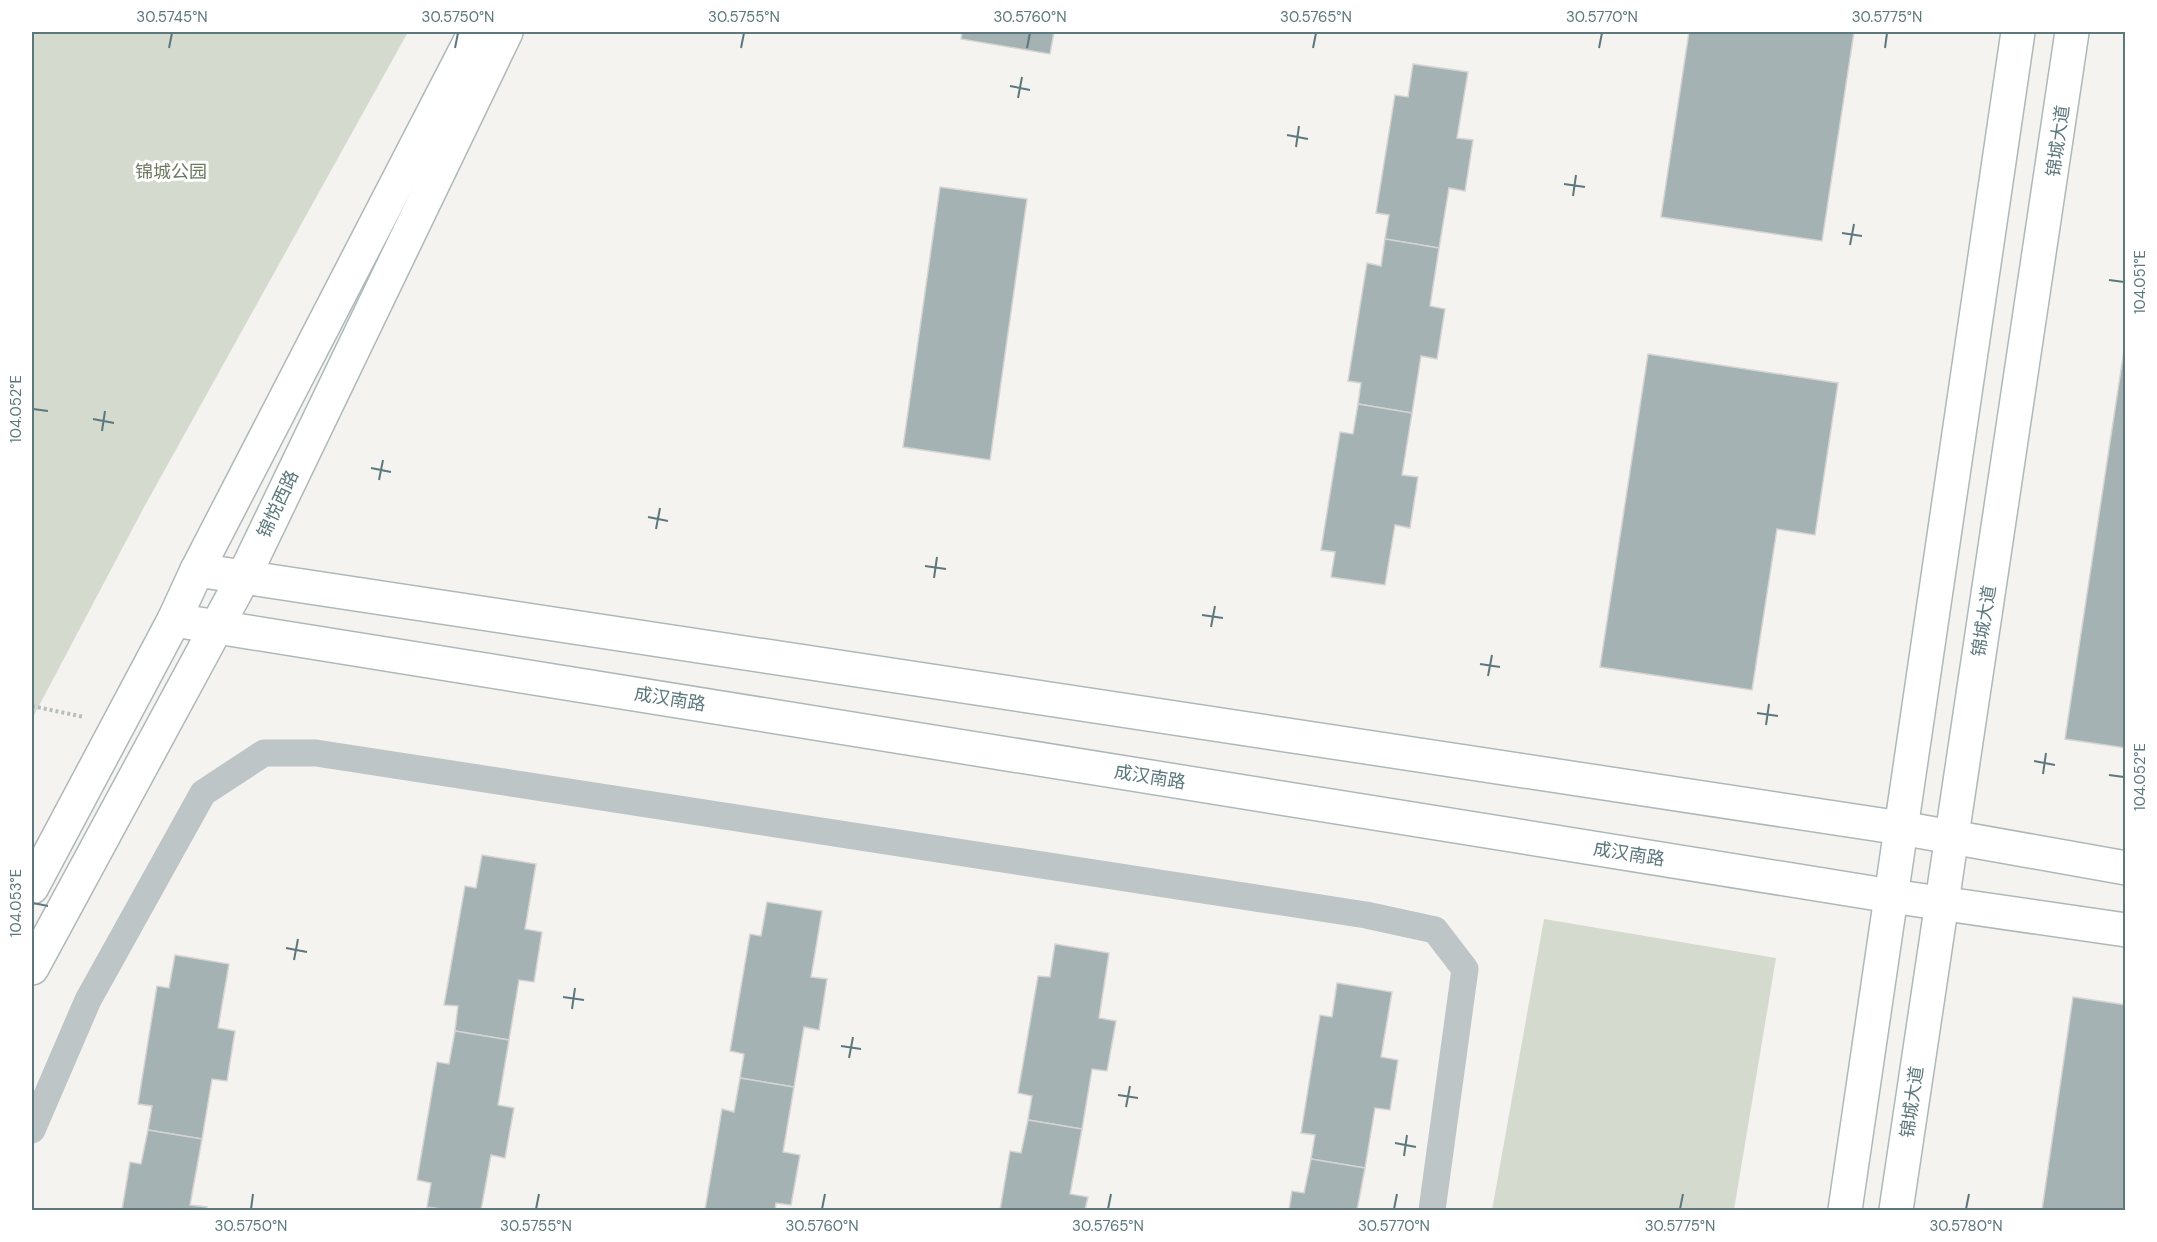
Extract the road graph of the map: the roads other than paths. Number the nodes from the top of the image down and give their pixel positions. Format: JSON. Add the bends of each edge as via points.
{"nodes":[{"id":1,"x":475,"y":32,"type":"edge"},
{"id":2,"x":506,"y":32,"type":"edge"},
{"id":3,"x":2018,"y":32,"type":"edge"},
{"id":4,"x":2072,"y":32,"type":"edge"},
{"id":5,"x":197,"y":570,"type":"junction"},
{"id":6,"x":243,"y":578,"type":"junction"},
{"id":7,"x":174,"y":620,"type":"junction"},
{"id":8,"x":217,"y":627,"type":"junction"},
{"id":9,"x":1901,"y":828,"type":"junction"},
{"id":10,"x":1950,"y":837,"type":"junction"},
{"id":11,"x":2126,"y":868,"type":"edge"},
{"id":12,"x":32,"y":887,"type":"edge"},
{"id":13,"x":1891,"y":896,"type":"junction"},
{"id":14,"x":1941,"y":903,"type":"junction"},
{"id":15,"x":2126,"y":930,"type":"edge"},
{"id":16,"x":32,"y":968,"type":"edge"},
{"id":17,"x":32,"y":1130,"type":"edge"},
{"id":18,"x":1432,"y":1210,"type":"edge"},
{"id":19,"x":1845,"y":1210,"type":"edge"},
{"id":20,"x":1896,"y":1210,"type":"edge"}],
"edges":[{"from":1,"to":5,"type":"main road"},
{"from":2,"to":6,"type":"main road","name":"锦悦西路"},
{"from":3,"to":9,"type":"main road"},
{"from":4,"to":10,"type":"main road","name":"锦城大道"},
{"from":5,"to":6,"type":"main road"},
{"from":5,"to":7,"type":"main road"},
{"from":6,"to":8,"type":"main road","name":"锦悦西路"},
{"from":6,"to":9,"type":"main road"},
{"from":7,"to":8,"type":"main road","name":"成汉南路"},
{"from":7,"to":12,"type":"main road"},
{"from":8,"to":13,"type":"main road","name":"成汉南路"},
{"from":8,"to":16,"type":"main road","name":"锦悦西路"},
{"from":9,"to":10,"type":"main road"},
{"from":9,"to":13,"type":"main road"},
{"from":10,"to":11,"type":"main road"},
{"from":10,"to":14,"type":"main road","name":"锦城大道"},
{"from":13,"to":14,"type":"main road","name":"成汉南路"},
{"from":13,"to":19,"type":"main road"},
{"from":14,"to":15,"type":"main road","name":"成汉南路"},
{"from":14,"to":20,"type":"main road","name":"锦城大道"},
{"from":17,"to":18,"type":"street","via":[[88,1000],[203,793],[264,753],[316,753],[1366,915],[1435,930],[1465,969]]}]}
